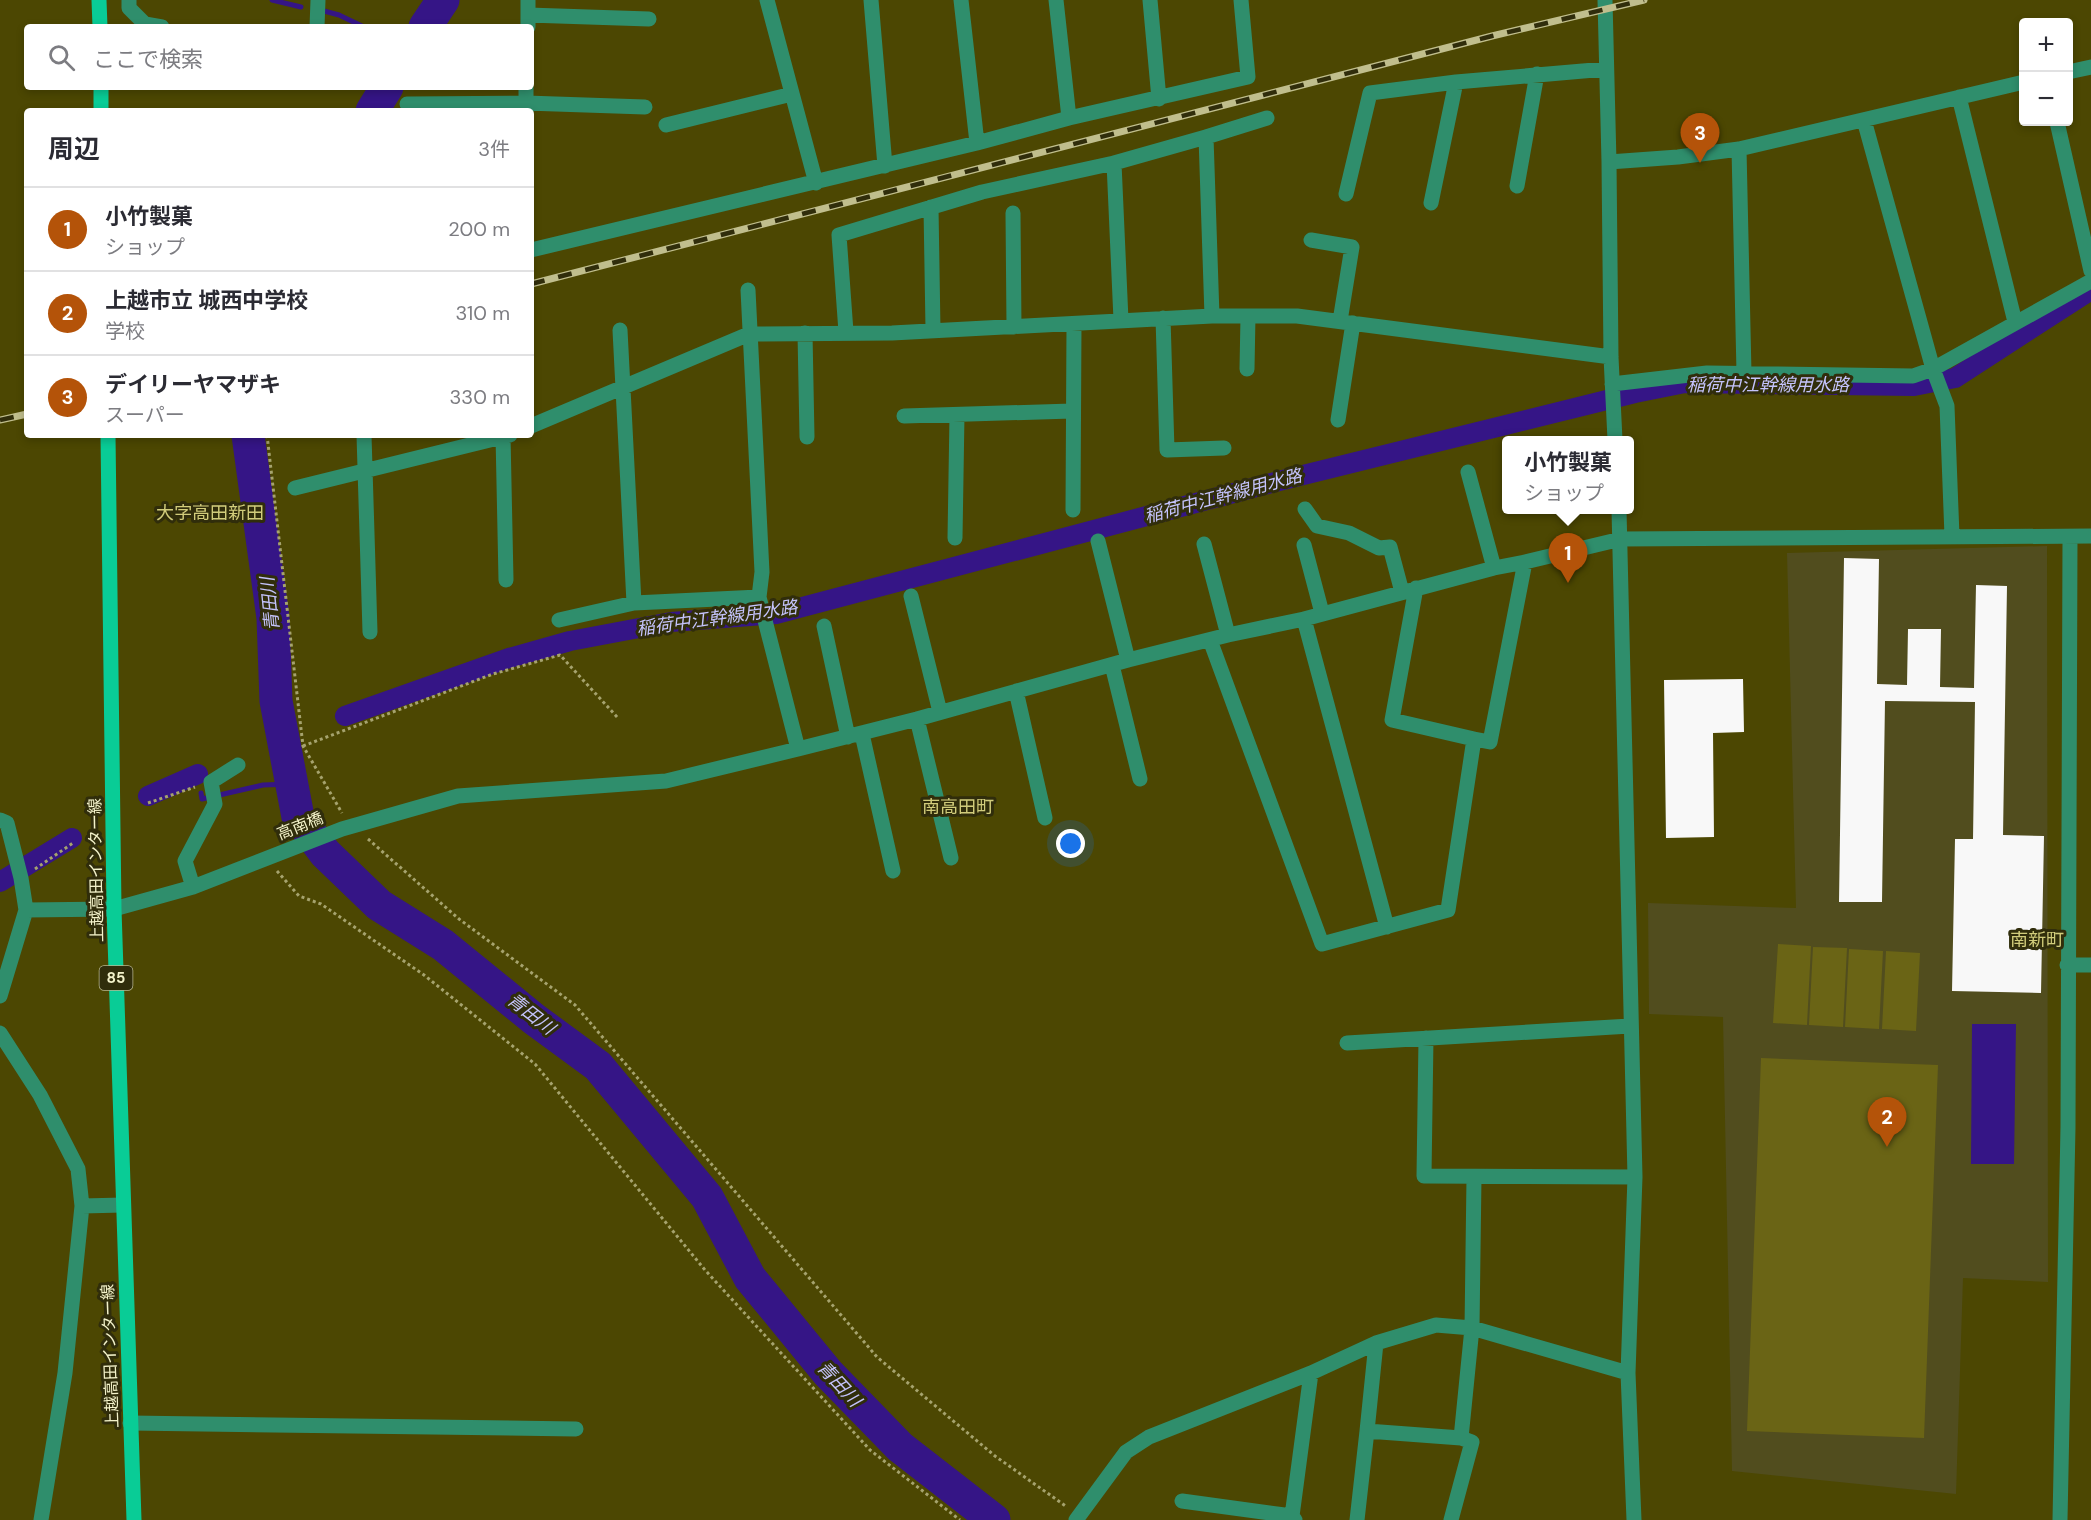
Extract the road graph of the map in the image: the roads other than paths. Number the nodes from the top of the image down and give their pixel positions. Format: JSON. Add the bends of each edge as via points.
{"nodes":[{"id":1,"x":99,"y":0,"type":"edge"},
{"id":2,"x":129,"y":0,"type":"edge"},
{"id":3,"x":318,"y":0,"type":"edge"},
{"id":4,"x":767,"y":0,"type":"edge"},
{"id":5,"x":871,"y":0,"type":"edge"},
{"id":6,"x":961,"y":0,"type":"edge"},
{"id":7,"x":1056,"y":0,"type":"edge"},
{"id":8,"x":1150,"y":0,"type":"edge"},
{"id":9,"x":1241,"y":0,"type":"edge"},
{"id":10,"x":1605,"y":0,"type":"edge"},
{"id":11,"x":528,"y":14,"type":"edge"},
{"id":12,"x":650,"y":19,"type":"dead end"},
{"id":13,"x":100,"y":24,"type":"edge"},
{"id":14,"x":145,"y":24,"type":"edge"},
{"id":15,"x":317,"y":24,"type":"edge"},
{"id":16,"x":2091,"y":67,"type":"edge"},
{"id":17,"x":1606,"y":69,"type":"junction"},
{"id":18,"x":2073,"y":71,"type":"edge"},
{"id":19,"x":1537,"y":74,"type":"junction"},
{"id":20,"x":1456,"y":82,"type":"junction"},
{"id":21,"x":2019,"y":83,"type":"edge"},
{"id":22,"x":101,"y":90,"type":"edge"},
{"id":23,"x":526,"y":90,"type":"edge"},
{"id":24,"x":792,"y":94,"type":"junction"},
{"id":25,"x":1959,"y":97,"type":"junction"},
{"id":26,"x":1159,"y":99,"type":"junction"},
{"id":27,"x":407,"y":104,"type":"dead end"},
{"id":28,"x":526,"y":107,"type":"edge"},
{"id":29,"x":645,"y":107,"type":"dead end"},
{"id":30,"x":101,"y":108,"type":"edge"},
{"id":31,"x":1069,"y":118,"type":"junction"},
{"id":32,"x":1267,"y":118,"type":"dead end"},
{"id":33,"x":1864,"y":120,"type":"junction"},
{"id":34,"x":666,"y":125,"type":"dead end"},
{"id":35,"x":2058,"y":126,"type":"edge"},
{"id":36,"x":1206,"y":136,"type":"junction"},
{"id":37,"x":977,"y":143,"type":"junction"},
{"id":38,"x":1739,"y":149,"type":"junction"},
{"id":39,"x":1609,"y":162,"type":"junction"},
{"id":40,"x":1114,"y":163,"type":"junction"},
{"id":41,"x":885,"y":166,"type":"junction"},
{"id":42,"x":816,"y":183,"type":"junction"},
{"id":43,"x":1516,"y":186,"type":"dead end"},
{"id":44,"x":1346,"y":194,"type":"dead end"},
{"id":45,"x":1431,"y":203,"type":"dead end"},
{"id":46,"x":931,"y":207,"type":"junction"},
{"id":47,"x":1013,"y":213,"type":"dead end"},
{"id":48,"x":1311,"y":240,"type":"dead end"},
{"id":49,"x":534,"y":249,"type":"edge"},
{"id":50,"x":2091,"y":271,"type":"edge"},
{"id":51,"x":2091,"y":280,"type":"edge"},
{"id":52,"x":748,"y":290,"type":"dead end"},
{"id":53,"x":1212,"y":316,"type":"junction"},
{"id":54,"x":1248,"y":316,"type":"junction"},
{"id":55,"x":1163,"y":318,"type":"junction"},
{"id":56,"x":1121,"y":320,"type":"junction"},
{"id":57,"x":1346,"y":322,"type":"junction"},
{"id":58,"x":2015,"y":322,"type":"junction"},
{"id":59,"x":1074,"y":324,"type":"junction"},
{"id":60,"x":1014,"y":327,"type":"junction"},
{"id":61,"x":620,"y":330,"type":"dead end"},
{"id":62,"x":933,"y":330,"type":"junction"},
{"id":63,"x":846,"y":332,"type":"junction"},
{"id":64,"x":805,"y":333,"type":"junction"},
{"id":65,"x":749,"y":334,"type":"junction"},
{"id":66,"x":1611,"y":357,"type":"junction"},
{"id":67,"x":1247,"y":369,"type":"dead end"},
{"id":68,"x":1933,"y":369,"type":"junction"},
{"id":69,"x":1744,"y":372,"type":"junction"},
{"id":70,"x":1612,"y":384,"type":"junction"},
{"id":71,"x":623,"y":387,"type":"junction"},
{"id":72,"x":1072,"y":411,"type":"junction"},
{"id":73,"x":904,"y":416,"type":"dead end"},
{"id":74,"x":957,"y":416,"type":"junction"},
{"id":75,"x":1338,"y":420,"type":"dead end"},
{"id":76,"x":534,"y":425,"type":"edge"},
{"id":77,"x":1615,"y":436,"type":"edge"},
{"id":78,"x":807,"y":437,"type":"dead end"},
{"id":79,"x":108,"y":438,"type":"edge"},
{"id":80,"x":364,"y":438,"type":"edge"},
{"id":81,"x":497,"y":438,"type":"edge"},
{"id":82,"x":505,"y":438,"type":"edge"},
{"id":83,"x":1224,"y":448,"type":"dead end"},
{"id":84,"x":365,"y":470,"type":"junction"},
{"id":85,"x":1468,"y":472,"type":"dead end"},
{"id":86,"x":295,"y":488,"type":"dead end"},
{"id":87,"x":1305,"y":509,"type":"dead end"},
{"id":88,"x":1073,"y":510,"type":"dead end"},
{"id":89,"x":1619,"y":514,"type":"edge"},
{"id":90,"x":1952,"y":536,"type":"junction"},
{"id":91,"x":2091,"y":536,"type":"edge"},
{"id":92,"x":2070,"y":537,"type":"junction"},
{"id":93,"x":955,"y":538,"type":"dead end"},
{"id":94,"x":1621,"y":539,"type":"junction"},
{"id":95,"x":1098,"y":541,"type":"dead end"},
{"id":96,"x":1204,"y":543,"type":"dead end"},
{"id":97,"x":1305,"y":545,"type":"dead end"},
{"id":98,"x":1525,"y":562,"type":"junction"},
{"id":99,"x":1494,"y":568,"type":"junction"},
{"id":100,"x":506,"y":580,"type":"dead end"},
{"id":101,"x":1409,"y":590,"type":"junction"},
{"id":102,"x":911,"y":596,"type":"dead end"},
{"id":103,"x":759,"y":597,"type":"junction"},
{"id":104,"x":634,"y":603,"type":"junction"},
{"id":105,"x":1322,"y":613,"type":"junction"},
{"id":106,"x":1304,"y":619,"type":"junction"},
{"id":107,"x":559,"y":620,"type":"dead end"},
{"id":108,"x":824,"y":626,"type":"dead end"},
{"id":109,"x":370,"y":632,"type":"dead end"},
{"id":110,"x":1228,"y":635,"type":"junction"},
{"id":111,"x":1210,"y":640,"type":"junction"},
{"id":112,"x":1128,"y":660,"type":"junction"},
{"id":113,"x":1112,"y":665,"type":"junction"},
{"id":114,"x":1016,"y":691,"type":"junction"},
{"id":115,"x":940,"y":712,"type":"junction"},
{"id":116,"x":917,"y":719,"type":"junction"},
{"id":117,"x":855,"y":735,"type":"junction"},
{"id":118,"x":1474,"y":739,"type":"junction"},
{"id":119,"x":798,"y":749,"type":"junction"},
{"id":120,"x":238,"y":765,"type":"dead end"},
{"id":121,"x":1140,"y":779,"type":"dead end"},
{"id":122,"x":1045,"y":818,"type":"dead end"},
{"id":123,"x":0,"y":820,"type":"edge"},
{"id":124,"x":951,"y":858,"type":"dead end"},
{"id":125,"x":893,"y":871,"type":"dead end"},
{"id":126,"x":193,"y":887,"type":"junction"},
{"id":127,"x":114,"y":909,"type":"junction"},
{"id":128,"x":26,"y":910,"type":"junction"},
{"id":129,"x":1387,"y":927,"type":"junction"},
{"id":130,"x":2067,"y":965,"type":"junction"},
{"id":131,"x":2091,"y":965,"type":"edge"},
{"id":132,"x":0,"y":996,"type":"edge"},
{"id":133,"x":1630,"y":1026,"type":"junction"},
{"id":134,"x":0,"y":1033,"type":"edge"},
{"id":135,"x":1426,"y":1038,"type":"junction"},
{"id":136,"x":1347,"y":1043,"type":"dead end"},
{"id":137,"x":1474,"y":1177,"type":"junction"},
{"id":138,"x":1635,"y":1177,"type":"junction"},
{"id":139,"x":123,"y":1205,"type":"junction"},
{"id":140,"x":82,"y":1206,"type":"junction"},
{"id":141,"x":1472,"y":1328,"type":"junction"},
{"id":142,"x":1376,"y":1343,"type":"junction"},
{"id":143,"x":1311,"y":1373,"type":"junction"},
{"id":144,"x":1628,"y":1373,"type":"junction"},
{"id":145,"x":130,"y":1423,"type":"junction"},
{"id":146,"x":576,"y":1429,"type":"dead end"},
{"id":147,"x":1367,"y":1431,"type":"junction"},
{"id":148,"x":1461,"y":1438,"type":"junction"},
{"id":149,"x":1182,"y":1501,"type":"dead end"},
{"id":150,"x":1077,"y":1518,"type":"edge"},
{"id":151,"x":1293,"y":1518,"type":"edge"},
{"id":152,"x":41,"y":1520,"type":"edge"},
{"id":153,"x":134,"y":1520,"type":"edge"},
{"id":154,"x":1357,"y":1520,"type":"edge"},
{"id":155,"x":1451,"y":1520,"type":"edge"},
{"id":156,"x":1634,"y":1520,"type":"edge"},
{"id":157,"x":2060,"y":1520,"type":"edge"}],
"edges":[{"from":1,"to":13,"type":"main road"},
{"from":2,"to":14,"type":"street","via":[[129,8]]},
{"from":3,"to":15,"type":"street"},
{"from":4,"to":24,"type":"street"},
{"from":5,"to":41,"type":"street"},
{"from":6,"to":37,"type":"street"},
{"from":7,"to":31,"type":"street"},
{"from":8,"to":26,"type":"street"},
{"from":9,"to":26,"type":"street","via":[[1248,77]]},
{"from":10,"to":17,"type":"street"},
{"from":11,"to":12,"type":"street"},
{"from":16,"to":18,"type":"street"},
{"from":17,"to":19,"type":"street"},
{"from":17,"to":39,"type":"street"},
{"from":19,"to":20,"type":"street"},
{"from":19,"to":43,"type":"street"},
{"from":20,"to":44,"type":"street","via":[[1370,93]]},
{"from":20,"to":45,"type":"street"},
{"from":21,"to":25,"type":"street"},
{"from":22,"to":30,"type":"main road"},
{"from":23,"to":28,"type":"street"},
{"from":24,"to":34,"type":"street"},
{"from":24,"to":42,"type":"street"},
{"from":25,"to":33,"type":"street"},
{"from":25,"to":58,"type":"street"},
{"from":26,"to":31,"type":"street"},
{"from":27,"to":28,"type":"street"},
{"from":28,"to":29,"type":"street"},
{"from":31,"to":37,"type":"street"},
{"from":32,"to":36,"type":"street"},
{"from":33,"to":38,"type":"street"},
{"from":33,"to":68,"type":"street"},
{"from":35,"to":50,"type":"street"},
{"from":36,"to":40,"type":"street"},
{"from":36,"to":53,"type":"street"},
{"from":37,"to":41,"type":"street"},
{"from":38,"to":39,"type":"street"},
{"from":38,"to":69,"type":"street"},
{"from":39,"to":66,"type":"street"},
{"from":40,"to":46,"type":"street"},
{"from":40,"to":56,"type":"street"},
{"from":41,"to":42,"type":"street"},
{"from":42,"to":49,"type":"street"},
{"from":46,"to":62,"type":"street"},
{"from":46,"to":63,"type":"street","via":[[839,235]]},
{"from":47,"to":60,"type":"street"},
{"from":48,"to":57,"type":"street","via":[[1352,247]]},
{"from":51,"to":58,"type":"street"},
{"from":52,"to":65,"type":"street"},
{"from":53,"to":54,"type":"street"},
{"from":53,"to":55,"type":"street"},
{"from":54,"to":57,"type":"street"},
{"from":54,"to":67,"type":"street"},
{"from":55,"to":56,"type":"street"},
{"from":55,"to":83,"type":"street","via":[[1167,450]]},
{"from":56,"to":59,"type":"street"},
{"from":57,"to":66,"type":"street"},
{"from":57,"to":75,"type":"street"},
{"from":58,"to":68,"type":"street"},
{"from":59,"to":60,"type":"street"},
{"from":59,"to":72,"type":"street"},
{"from":60,"to":62,"type":"street"},
{"from":61,"to":71,"type":"street"},
{"from":62,"to":63,"type":"street"},
{"from":63,"to":64,"type":"street"},
{"from":64,"to":65,"type":"street"},
{"from":64,"to":78,"type":"street"},
{"from":65,"to":71,"type":"street"},
{"from":65,"to":103,"type":"street","via":[[762,572]]},
{"from":66,"to":70,"type":"street"},
{"from":68,"to":69,"type":"street","via":[[1913,376]]},
{"from":68,"to":90,"type":"street","via":[[1947,406]]},
{"from":69,"to":70,"type":"street"},
{"from":70,"to":77,"type":"street"},
{"from":71,"to":76,"type":"street"},
{"from":71,"to":104,"type":"street"},
{"from":72,"to":74,"type":"street"},
{"from":72,"to":88,"type":"street"},
{"from":73,"to":74,"type":"street"},
{"from":74,"to":93,"type":"street"},
{"from":79,"to":127,"type":"main road","name":"上越高田インター線","number":"85"},
{"from":80,"to":84,"type":"street"},
{"from":81,"to":84,"type":"street"},
{"from":82,"to":100,"type":"street"},
{"from":84,"to":86,"type":"street"},
{"from":84,"to":109,"type":"street"},
{"from":85,"to":99,"type":"street"},
{"from":87,"to":101,"type":"street","via":[[1317,526],[1349,533],[1379,548],[1390,547]]},
{"from":89,"to":94,"type":"street"},
{"from":90,"to":92,"type":"street","name":"高南橋"},
{"from":90,"to":94,"type":"street","name":"高南橋"},
{"from":91,"to":92,"type":"street","name":"高南橋"},
{"from":92,"to":130,"type":"street"},
{"from":94,"to":98,"type":"street","name":"高南橋"},
{"from":94,"to":133,"type":"street"},
{"from":95,"to":112,"type":"street"},
{"from":96,"to":110,"type":"street"},
{"from":97,"to":105,"type":"street"},
{"from":98,"to":99,"type":"street","name":"高南橋"},
{"from":98,"to":118,"type":"street","via":[[1490,742]]},
{"from":99,"to":101,"type":"street","name":"高南橋"},
{"from":101,"to":105,"type":"street","name":"高南橋"},
{"from":101,"to":118,"type":"street","via":[[1392,720]]},
{"from":102,"to":115,"type":"street"},
{"from":103,"to":104,"type":"street"},
{"from":103,"to":119,"type":"street"},
{"from":104,"to":107,"type":"street"},
{"from":105,"to":106,"type":"street","name":"高南橋"},
{"from":106,"to":110,"type":"street","name":"高南橋"},
{"from":106,"to":129,"type":"street"},
{"from":108,"to":117,"type":"street"},
{"from":110,"to":111,"type":"street","name":"高南橋"},
{"from":111,"to":112,"type":"street","name":"高南橋"},
{"from":111,"to":129,"type":"street","via":[[1322,944]]},
{"from":112,"to":113,"type":"street","name":"高南橋"},
{"from":113,"to":114,"type":"street","name":"高南橋"},
{"from":113,"to":121,"type":"street"},
{"from":114,"to":115,"type":"street","name":"高南橋"},
{"from":114,"to":122,"type":"street"},
{"from":115,"to":116,"type":"street","name":"高南橋"},
{"from":116,"to":117,"type":"street","name":"高南橋"},
{"from":116,"to":124,"type":"street"},
{"from":117,"to":119,"type":"street","name":"高南橋"},
{"from":117,"to":125,"type":"street"},
{"from":118,"to":129,"type":"street","via":[[1448,910]]},
{"from":119,"to":126,"type":"street","name":"高南橋","via":[[666,781],[458,796],[348,827]]},
{"from":120,"to":126,"type":"street","via":[[213,792],[185,861]]},
{"from":123,"to":128,"type":"street","via":[[7,823]]},
{"from":126,"to":127,"type":"street","name":"高南橋"},
{"from":127,"to":128,"type":"street","name":"高南橋"},
{"from":127,"to":139,"type":"main road","name":"上越高田インター線","number":"85"},
{"from":128,"to":132,"type":"street"},
{"from":130,"to":131,"type":"street"},
{"from":130,"to":157,"type":"street","via":[[2068,1127]]},
{"from":133,"to":135,"type":"street"},
{"from":133,"to":138,"type":"street"},
{"from":134,"to":140,"type":"street","via":[[40,1095],[78,1169]]},
{"from":135,"to":136,"type":"street"},
{"from":135,"to":137,"type":"street","via":[[1424,1176]]},
{"from":137,"to":138,"type":"street"},
{"from":137,"to":141,"type":"street"},
{"from":138,"to":144,"type":"street"},
{"from":139,"to":140,"type":"street"},
{"from":139,"to":145,"type":"main road","name":"上越高田インター線","number":"85"},
{"from":140,"to":152,"type":"street","via":[[65,1373]]},
{"from":141,"to":142,"type":"street","via":[[1436,1325]]},
{"from":141,"to":144,"type":"street"},
{"from":141,"to":148,"type":"street"},
{"from":142,"to":143,"type":"street"},
{"from":142,"to":147,"type":"street"},
{"from":143,"to":150,"type":"street","via":[[1149,1437],[1126,1452]]},
{"from":143,"to":151,"type":"street"},
{"from":144,"to":156,"type":"street"},
{"from":145,"to":146,"type":"street"},
{"from":145,"to":153,"type":"main road","name":"上越高田インター線","number":"85"},
{"from":147,"to":148,"type":"street"},
{"from":147,"to":154,"type":"street"},
{"from":148,"to":155,"type":"street","via":[[1472,1442]]},
{"from":149,"to":151,"type":"street"}]}
